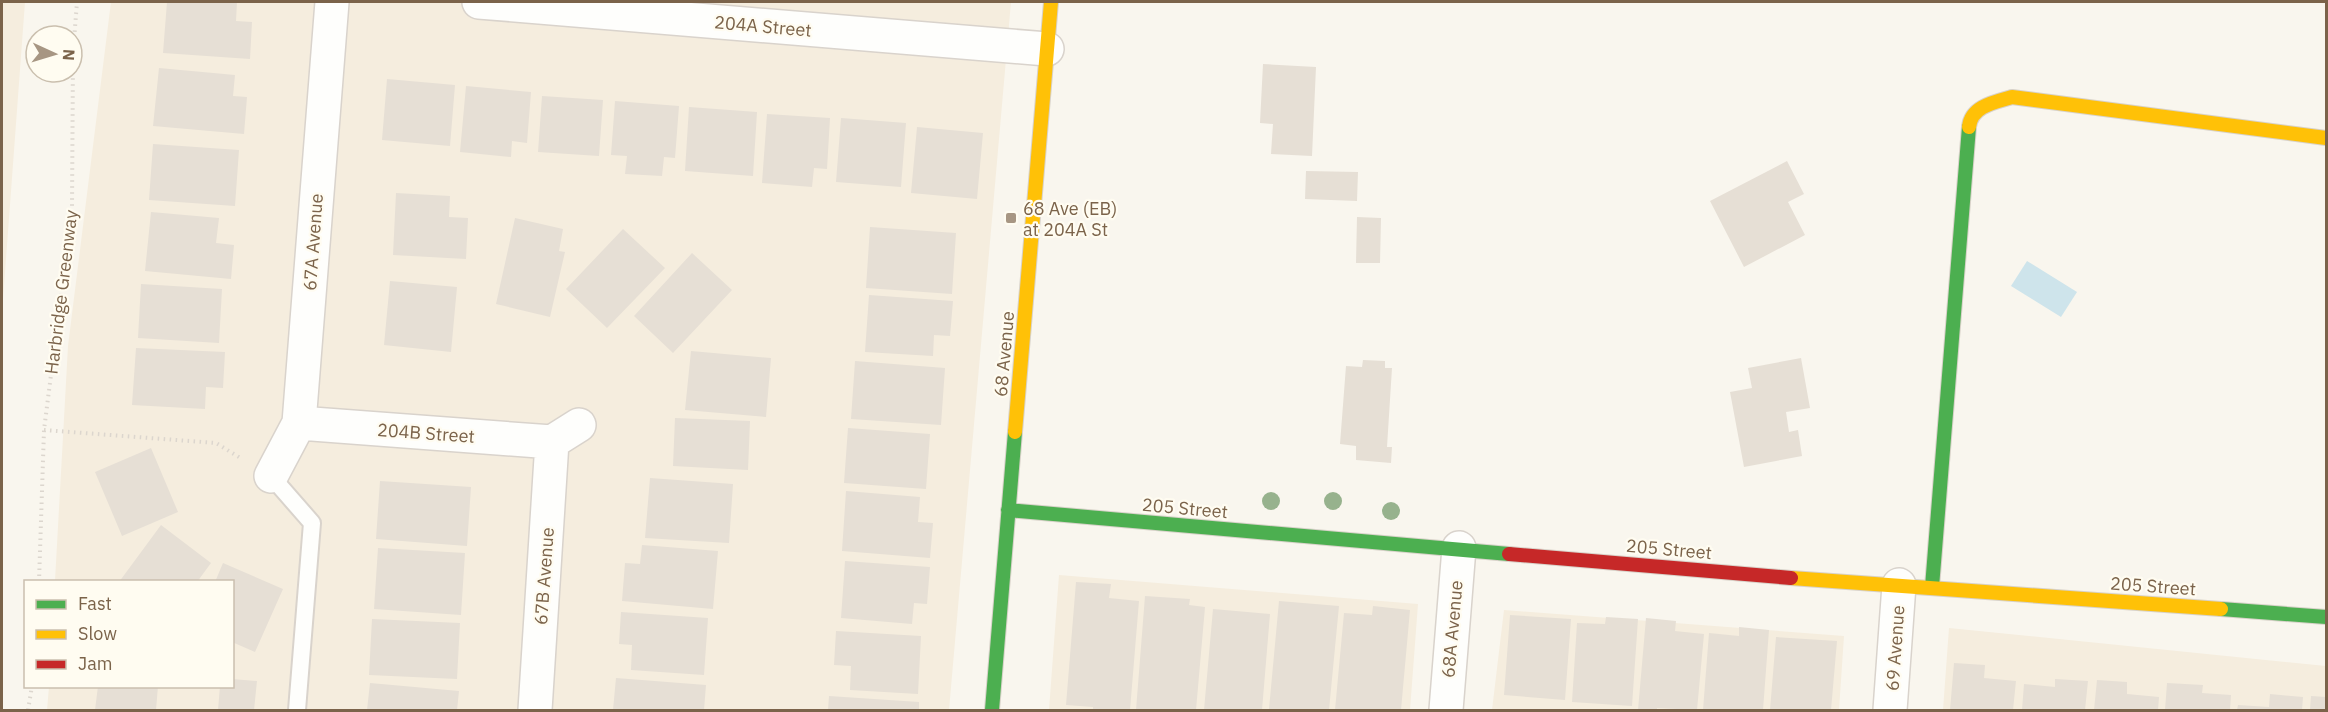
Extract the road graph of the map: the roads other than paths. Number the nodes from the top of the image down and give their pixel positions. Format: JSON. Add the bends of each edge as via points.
{"nodes":[{"id":1,"x":332,"y":2,"type":"edge"},
{"id":2,"x":479,"y":2,"type":"edge"},
{"id":3,"x":1051,"y":2,"type":"edge"},
{"id":4,"x":767,"y":14,"type":"edge"},
{"id":5,"x":1047,"y":49,"type":"junction"},
{"id":6,"x":2326,"y":138,"type":"edge"},
{"id":7,"x":299,"y":423,"type":"junction"},
{"id":8,"x":566,"y":434,"type":"joint"},
{"id":9,"x":271,"y":476,"type":"joint"},
{"id":10,"x":1008,"y":510,"type":"junction"},
{"id":11,"x":1459,"y":548,"type":"junction"},
{"id":12,"x":1899,"y":585,"type":"junction"},
{"id":13,"x":1932,"y":587,"type":"junction"},
{"id":14,"x":2326,"y":617,"type":"edge"},
{"id":15,"x":297,"y":711,"type":"edge"},
{"id":16,"x":535,"y":711,"type":"edge"},
{"id":17,"x":992,"y":711,"type":"edge"},
{"id":18,"x":1446,"y":711,"type":"edge"},
{"id":19,"x":1890,"y":711,"type":"edge"}],
"edges":[{"from":1,"to":7,"type":"street","name":"67A Avenue"},
{"from":2,"to":4,"type":"street","name":"204A Street"},
{"from":3,"to":5,"type":"street","name":"68 Avenue"},
{"from":4,"to":5,"type":"street","name":"204A Street"},
{"from":5,"to":10,"type":"street","name":"68 Avenue"},
{"from":6,"to":13,"type":"street","via":[[2012,97],[1984,105],[1977,112],[1970,120]]},
{"from":7,"to":8,"type":"street","name":"204B Street"},
{"from":7,"to":9,"type":"street","name":"67A Avenue"},
{"from":8,"to":16,"type":"street","name":"67B Avenue"},
{"from":9,"to":15,"type":"lane","via":[[312,523]]},
{"from":10,"to":11,"type":"street","name":"205 Street"},
{"from":10,"to":17,"type":"street","name":"68 Avenue"},
{"from":11,"to":12,"type":"street","name":"205 Street"},
{"from":11,"to":18,"type":"street","name":"68A Avenue"},
{"from":12,"to":13,"type":"street","name":"205 Street"},
{"from":12,"to":19,"type":"street","name":"69 Avenue"},
{"from":13,"to":14,"type":"street","name":"205 Street"}]}
